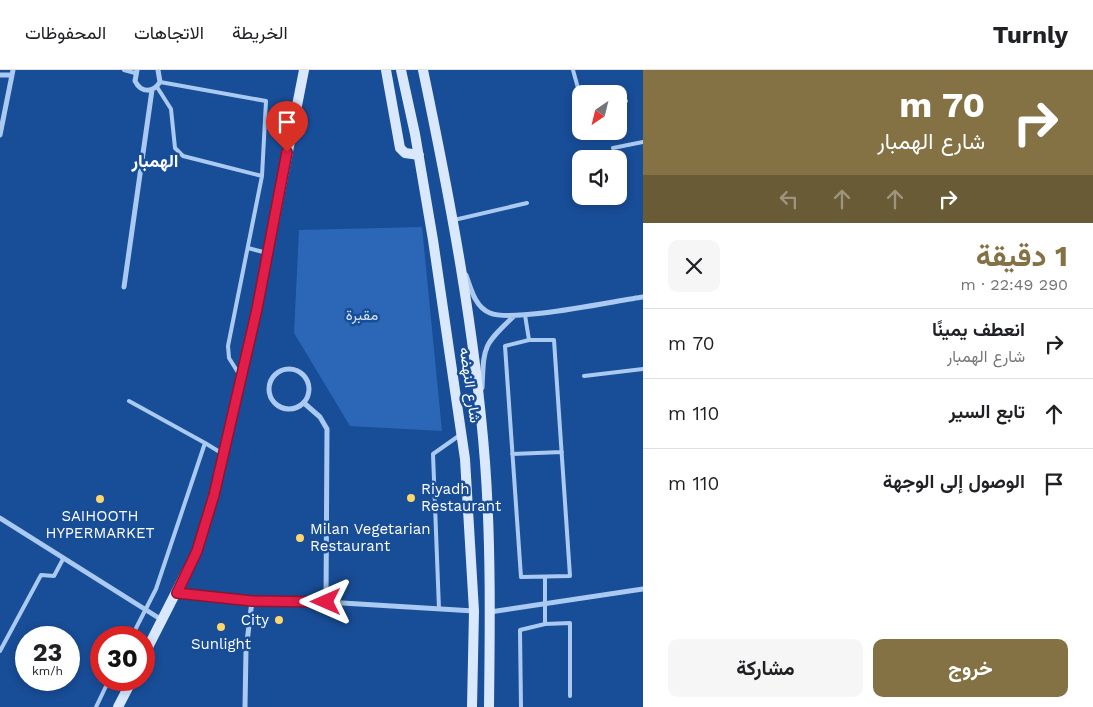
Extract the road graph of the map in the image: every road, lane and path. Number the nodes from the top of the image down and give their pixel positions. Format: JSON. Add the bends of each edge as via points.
{"nodes":[{"id":1,"x":124,"y":70,"type":"edge"},
{"id":2,"x":158,"y":70,"type":"edge"},
{"id":3,"x":304,"y":70,"type":"edge"},
{"id":4,"x":386,"y":70,"type":"edge"},
{"id":5,"x":401,"y":70,"type":"edge"},
{"id":6,"x":423,"y":70,"type":"edge"},
{"id":7,"x":573,"y":70,"type":"edge"},
{"id":8,"x":136,"y":71,"type":"edge"},
{"id":9,"x":12,"y":73,"type":"edge"},
{"id":10,"x":0,"y":75,"type":"edge"},
{"id":11,"x":159,"y":84,"type":"junction"},
{"id":12,"x":577,"y":85,"type":"edge"},
{"id":13,"x":152,"y":90,"type":"junction"},
{"id":14,"x":0,"y":134,"type":"edge"},
{"id":15,"x":643,"y":142,"type":"edge"},
{"id":16,"x":614,"y":148,"type":"dead end"},
{"id":17,"x":419,"y":155,"type":"junction"},
{"id":18,"x":262,"y":176,"type":"junction"},
{"id":19,"x":527,"y":203,"type":"dead end"},
{"id":20,"x":452,"y":220,"type":"junction"},
{"id":21,"x":248,"y":248,"type":"junction"},
{"id":22,"x":267,"y":253,"type":"junction"},
{"id":23,"x":458,"y":254,"type":"junction"},
{"id":24,"x":124,"y":287,"type":"dead end"},
{"id":25,"x":643,"y":297,"type":"edge"},
{"id":26,"x":526,"y":315,"type":"junction"},
{"id":27,"x":513,"y":317,"type":"junction"},
{"id":28,"x":529,"y":340,"type":"junction"},
{"id":29,"x":643,"y":369,"type":"edge"},
{"id":30,"x":240,"y":375,"type":"junction"},
{"id":31,"x":584,"y":376,"type":"dead end"},
{"id":32,"x":129,"y":401,"type":"dead end"},
{"id":33,"x":304,"y":403,"type":"junction"},
{"id":34,"x":480,"y":410,"type":"junction"},
{"id":35,"x":461,"y":434,"type":"junction"},
{"id":36,"x":205,"y":443,"type":"junction"},
{"id":37,"x":562,"y":452,"type":"junction"},
{"id":38,"x":223,"y":454,"type":"junction"},
{"id":39,"x":512,"y":454,"type":"junction"},
{"id":40,"x":0,"y":518,"type":"edge"},
{"id":41,"x":63,"y":559,"type":"junction"},
{"id":42,"x":545,"y":577,"type":"junction"},
{"id":43,"x":643,"y":589,"type":"edge"},
{"id":44,"x":177,"y":593,"type":"junction"},
{"id":45,"x":252,"y":601,"type":"junction"},
{"id":46,"x":326,"y":602,"type":"junction"},
{"id":47,"x":544,"y":604,"type":"junction"},
{"id":48,"x":439,"y":609,"type":"junction"},
{"id":49,"x":145,"y":610,"type":"junction"},
{"id":50,"x":474,"y":611,"type":"junction"},
{"id":51,"x":490,"y":612,"type":"junction"},
{"id":52,"x":162,"y":620,"type":"junction"},
{"id":53,"x":545,"y":624,"type":"junction"},
{"id":54,"x":137,"y":626,"type":"edge"},
{"id":55,"x":155,"y":634,"type":"edge"},
{"id":56,"x":0,"y":651,"type":"edge"},
{"id":57,"x":104,"y":691,"type":"edge"},
{"id":58,"x":126,"y":691,"type":"edge"},
{"id":59,"x":570,"y":696,"type":"dead end"},
{"id":60,"x":96,"y":707,"type":"edge"},
{"id":61,"x":118,"y":707,"type":"edge"},
{"id":62,"x":245,"y":707,"type":"edge"},
{"id":63,"x":472,"y":707,"type":"edge"},
{"id":64,"x":489,"y":707,"type":"edge"},
{"id":65,"x":521,"y":707,"type":"edge"}],
"edges":[{"from":1,"to":8,"type":"lane"},
{"from":2,"to":11,"type":"street"},
{"from":3,"to":22,"type":"main road"},
{"from":4,"to":17,"type":"main road","via":[[400,148],[405,153]]},
{"from":5,"to":17,"type":"main road","name":"شارع النهضه"},
{"from":6,"to":20,"type":"main road","name":"شارع النهضه"},
{"from":7,"to":12,"type":"lane"},
{"from":8,"to":13,"type":"street","via":[[137,86]]},
{"from":9,"to":10,"type":"street"},
{"from":9,"to":14,"type":"street"},
{"from":11,"to":13,"type":"street"},
{"from":11,"to":18,"type":"lane","via":[[171,109],[175,148],[183,156]]},
{"from":11,"to":18,"type":"lane","via":[[266,101]]},
{"from":13,"to":24,"type":"street"},
{"from":15,"to":16,"type":"lane"},
{"from":17,"to":35,"type":"main road","name":"شارع النهضه"},
{"from":18,"to":21,"type":"lane"},
{"from":19,"to":20,"type":"lane"},
{"from":20,"to":23,"type":"main road","name":"شارع النهضه"},
{"from":21,"to":22,"type":"lane"},
{"from":21,"to":30,"type":"lane","via":[[228,346],[229,358]]},
{"from":22,"to":30,"type":"main road"},
{"from":23,"to":27,"type":"street","via":[[479,306],[490,314]]},
{"from":23,"to":34,"type":"main road","name":"شارع النهضه"},
{"from":25,"to":26,"type":"street"},
{"from":26,"to":27,"type":"street"},
{"from":26,"to":28,"type":"lane"},
{"from":27,"to":34,"type":"street","via":[[490,338],[482,358]]},
{"from":28,"to":37,"type":"lane","via":[[554,340]]},
{"from":28,"to":39,"type":"lane","via":[[505,346]]},
{"from":29,"to":31,"type":"lane"},
{"from":30,"to":38,"type":"main road"},
{"from":32,"to":36,"type":"lane"},
{"from":33,"to":33,"type":"street","via":[[289,410],[274,403],[268,388],[274,374],[289,368],[304,374],[310,389]]},
{"from":33,"to":46,"type":"street","via":[[320,417],[327,429]]},
{"from":34,"to":51,"type":"main road","name":"شارع النهضه"},
{"from":35,"to":48,"type":"lane","via":[[433,454]]},
{"from":35,"to":50,"type":"main road","name":"شارع النهضه"},
{"from":36,"to":38,"type":"lane"},
{"from":36,"to":49,"type":"lane","via":[[165,563]]},
{"from":37,"to":39,"type":"lane"},
{"from":37,"to":42,"type":"lane","via":[[570,576]]},
{"from":38,"to":44,"type":"main road","via":[[197,551]]},
{"from":39,"to":42,"type":"lane","via":[[521,577]]},
{"from":40,"to":41,"type":"street"},
{"from":41,"to":49,"type":"street"},
{"from":41,"to":56,"type":"lane","via":[[54,576],[41,575]]},
{"from":42,"to":47,"type":"lane"},
{"from":43,"to":47,"type":"street"},
{"from":44,"to":45,"type":"street"},
{"from":44,"to":52,"type":"main road"},
{"from":45,"to":46,"type":"street"},
{"from":45,"to":62,"type":"street","via":[[246,650]]},
{"from":46,"to":48,"type":"street"},
{"from":47,"to":51,"type":"street"},
{"from":47,"to":53,"type":"lane"},
{"from":48,"to":50,"type":"street"},
{"from":49,"to":52,"type":"street"},
{"from":49,"to":54,"type":"lane"},
{"from":50,"to":63,"type":"main road","name":"شارع النهضه"},
{"from":51,"to":64,"type":"main road","name":"شارع النهضه"},
{"from":52,"to":55,"type":"main road"},
{"from":53,"to":59,"type":"lane","via":[[570,623]]},
{"from":53,"to":65,"type":"lane","via":[[520,630]]},
{"from":57,"to":60,"type":"lane"},
{"from":58,"to":61,"type":"main road"}]}
